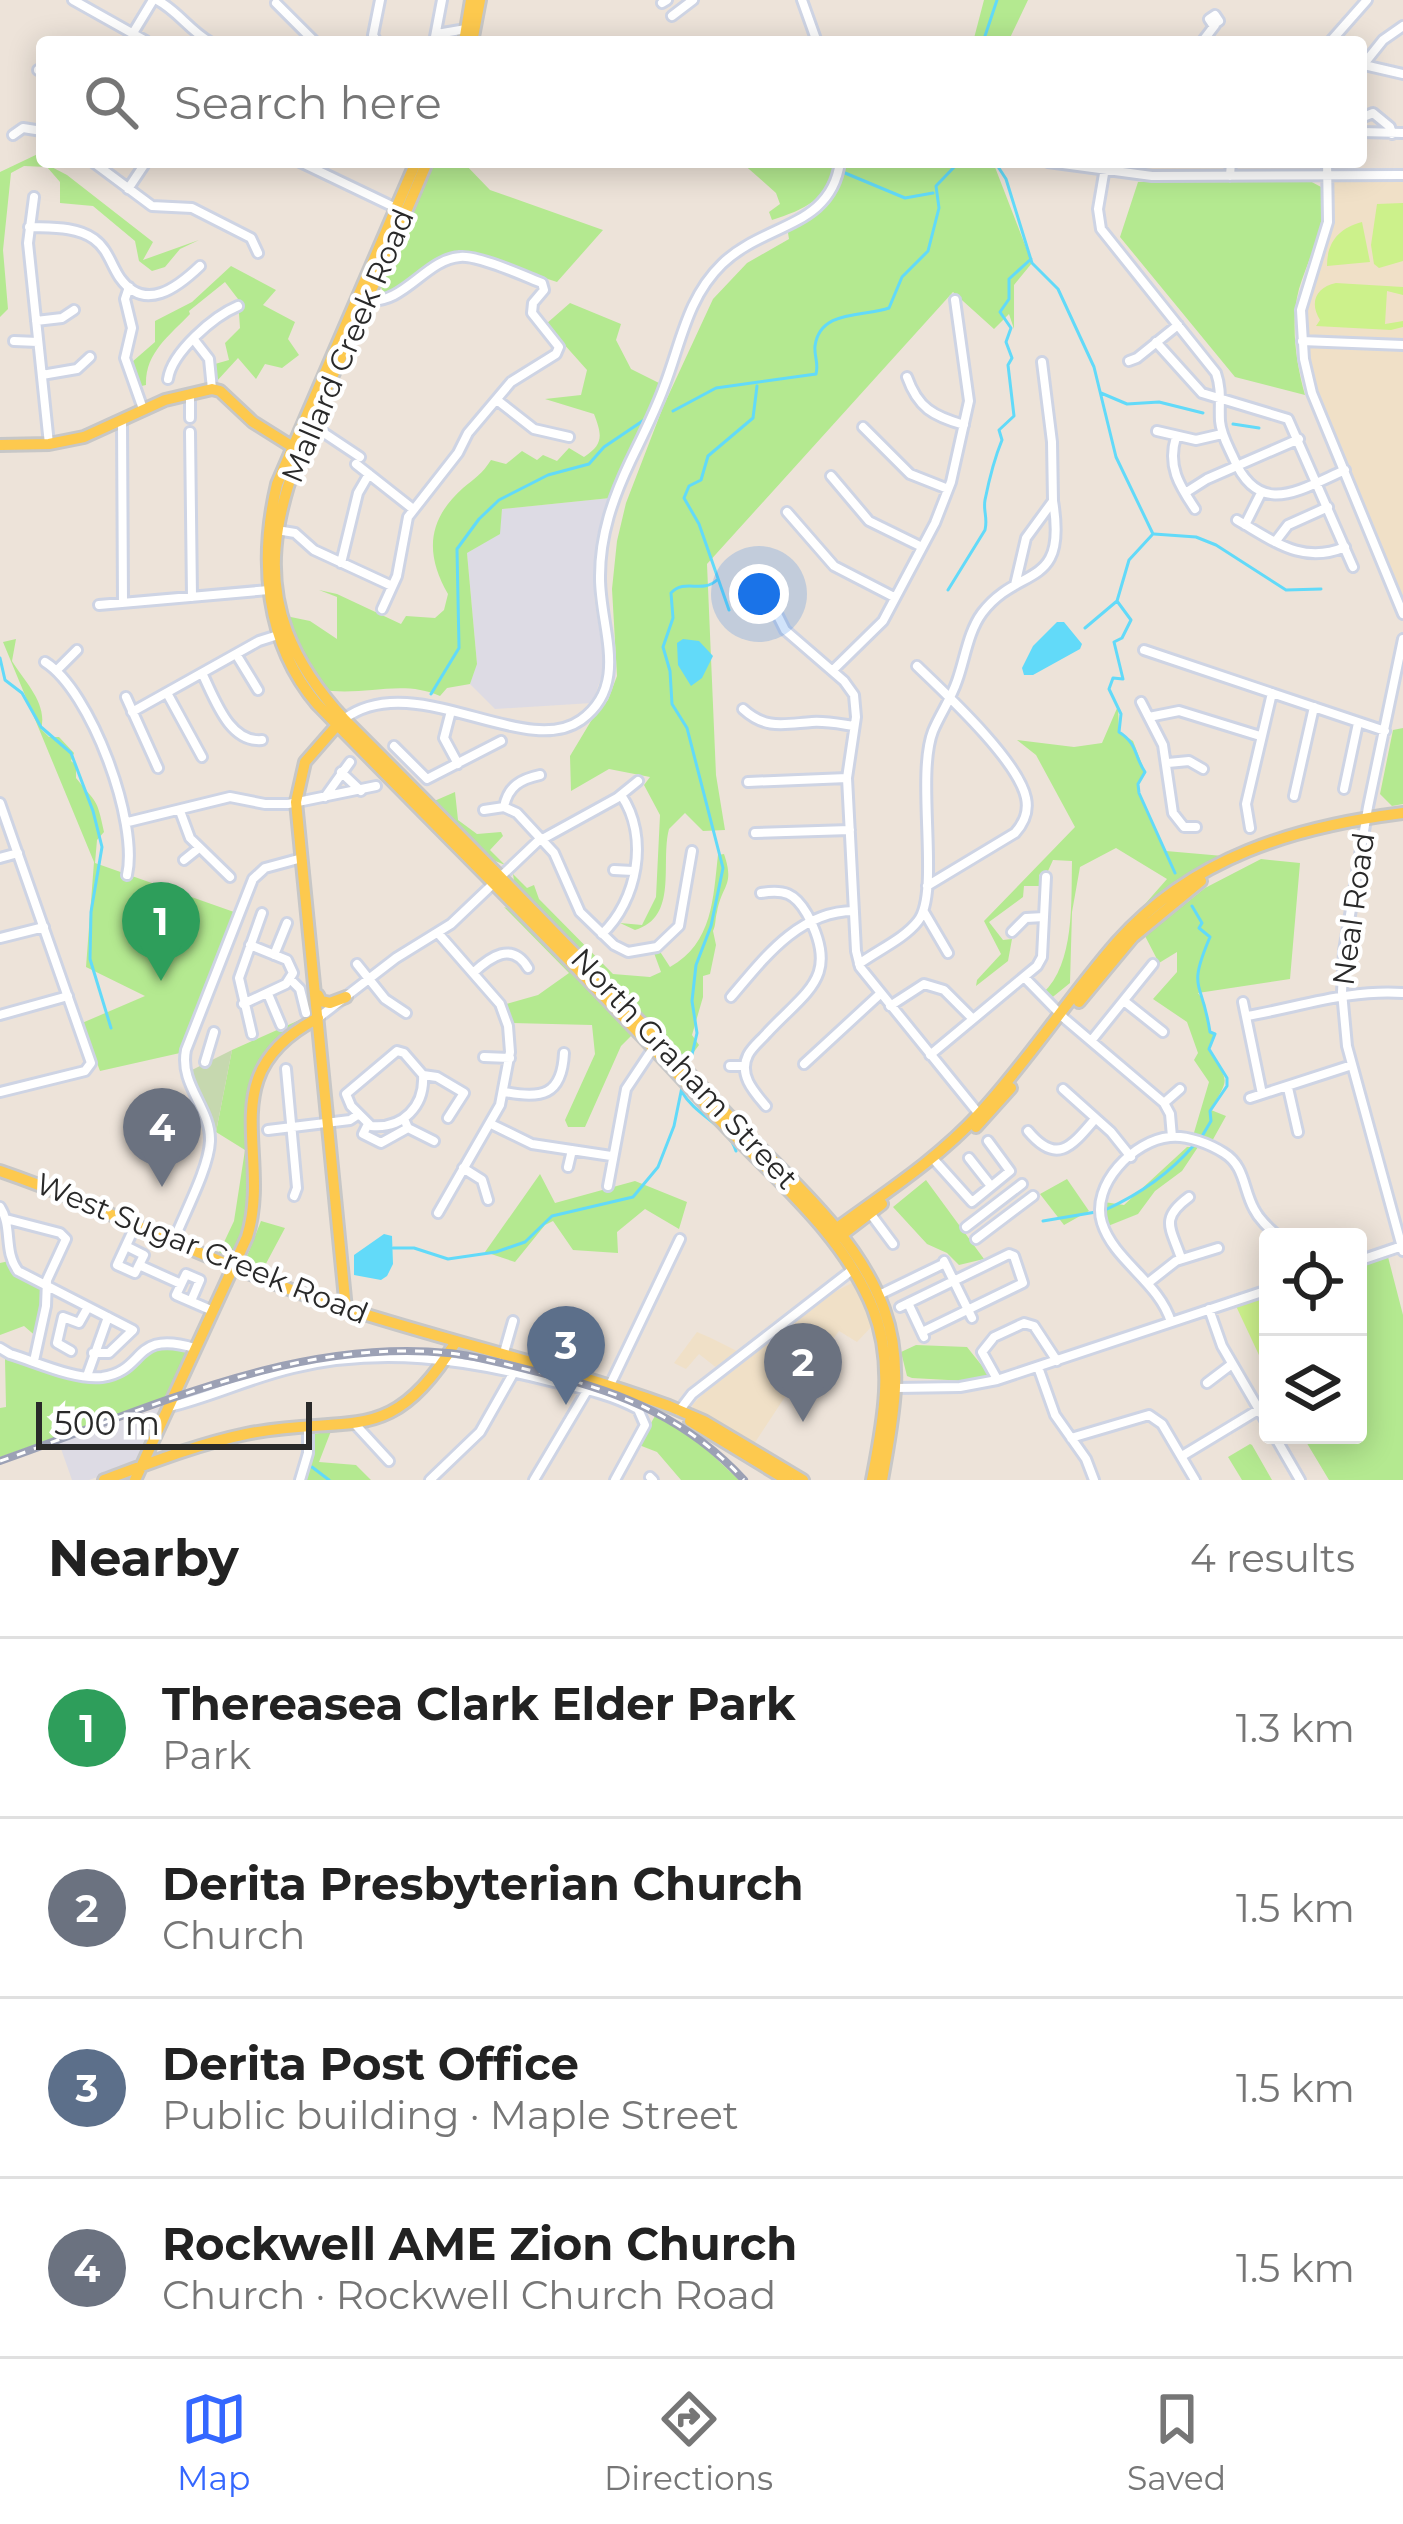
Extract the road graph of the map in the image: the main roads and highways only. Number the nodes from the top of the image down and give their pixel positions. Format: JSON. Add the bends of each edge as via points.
{"nodes":[{"id":1,"x":471,"y":0,"type":"edge"},
{"id":2,"x":480,"y":0,"type":"edge"},
{"id":3,"x":468,"y":36,"type":"edge"},
{"id":4,"x":469,"y":36,"type":"edge"},
{"id":5,"x":414,"y":168,"type":"edge"},
{"id":6,"x":425,"y":168,"type":"edge"},
{"id":7,"x":401,"y":211,"type":"junction"},
{"id":8,"x":0,"y":445,"type":"edge"},
{"id":9,"x":294,"y":449,"type":"junction"},
{"id":10,"x":340,"y":722,"type":"junction"},
{"id":11,"x":1403,"y":817,"type":"edge"},
{"id":12,"x":498,"y":880,"type":"junction"},
{"id":13,"x":315,"y":988,"type":"junction"},
{"id":14,"x":346,"y":997,"type":"road end"},
{"id":15,"x":312,"y":1016,"type":"junction"},
{"id":16,"x":303,"y":1034,"type":"junction"},
{"id":17,"x":320,"y":1034,"type":"junction"},
{"id":18,"x":981,"y":1117,"type":"junction"},
{"id":19,"x":0,"y":1171,"type":"edge"},
{"id":20,"x":852,"y":1227,"type":"junction"},
{"id":21,"x":834,"y":1236,"type":"junction"},
{"id":22,"x":341,"y":1254,"type":"junction"},
{"id":23,"x":855,"y":1254,"type":"junction"},
{"id":24,"x":235,"y":1268,"type":"junction"},
{"id":25,"x":331,"y":1304,"type":"junction"},
{"id":26,"x":346,"y":1309,"type":"junction"},
{"id":27,"x":455,"y":1343,"type":"junction"},
{"id":28,"x":886,"y":1364,"type":"junction"},
{"id":29,"x":897,"y":1388,"type":"junction"},
{"id":30,"x":679,"y":1411,"type":"junction"},
{"id":31,"x":742,"y":1453,"type":"junction"},
{"id":32,"x":766,"y":1458,"type":"junction"},
{"id":33,"x":138,"y":1474,"type":"edge"},
{"id":34,"x":104,"y":1480,"type":"edge"},
{"id":35,"x":787,"y":1480,"type":"edge"},
{"id":36,"x":803,"y":1480,"type":"edge"},
{"id":37,"x":872,"y":1480,"type":"edge"},
{"id":38,"x":881,"y":1480,"type":"edge"}],
"edges":[{"from":1,"to":3,"type":"main road"},
{"from":2,"to":4,"type":"main road"},
{"from":5,"to":7,"type":"main road","name":"Mallard Creek Road"},
{"from":6,"to":7,"type":"main road","name":"Mallard Creek Road"},
{"from":7,"to":9,"type":"main road","name":"Mallard Creek Road"},
{"from":7,"to":9,"type":"main road","name":"Mallard Creek Road"},
{"from":8,"to":9,"type":"main road","via":[[85,437],[212,389]]},
{"from":9,"to":10,"type":"main road","name":"Mallard Creek Road","via":[[278,530],[278,599],[292,650]]},
{"from":9,"to":10,"type":"main road","name":"Mallard Creek Road","via":[[269,525],[269,590],[295,675]]},
{"from":10,"to":12,"type":"main road","name":"North Graham Street"},
{"from":10,"to":13,"type":"main road","via":[[304,762],[296,802]]},
{"from":11,"to":18,"type":"main road","via":[[1277,837],[1193,878],[1134,925]]},
{"from":12,"to":21,"type":"main road","name":"North Graham Street"},
{"from":12,"to":21,"type":"main road","name":"North Graham Street"},
{"from":13,"to":14,"type":"main road","via":[[323,1002]]},
{"from":13,"to":15,"type":"main road"},
{"from":15,"to":16,"type":"main road"},
{"from":15,"to":17,"type":"main road"},
{"from":15,"to":24,"type":"main road","via":[[256,1084],[249,1125],[255,1201]]},
{"from":16,"to":17,"type":"main road"},
{"from":16,"to":24,"type":"main road","via":[[272,1064],[256,1099],[260,1198]]},
{"from":17,"to":22,"type":"main road"},
{"from":18,"to":20,"type":"main road"},
{"from":18,"to":21,"type":"main road"},
{"from":19,"to":24,"type":"main road","name":"West Sugar Creek Road"},
{"from":20,"to":21,"type":"main road"},
{"from":20,"to":23,"type":"main road"},
{"from":21,"to":23,"type":"main road","name":"North Graham Street"},
{"from":21,"to":28,"type":"main road","name":"North Graham Street","via":[[874,1312]]},
{"from":22,"to":25,"type":"main road","via":[[342,1297]]},
{"from":22,"to":26,"type":"main road"},
{"from":23,"to":29,"type":"main road","name":"North Graham Street","via":[[879,1295]]},
{"from":24,"to":25,"type":"main road","name":"West Sugar Creek Road"},
{"from":24,"to":33,"type":"main road"},
{"from":25,"to":26,"type":"main road","name":"West Sugar Creek Road"},
{"from":26,"to":27,"type":"main road","name":"West Sugar Creek Road"},
{"from":27,"to":30,"type":"main road","name":"West Sugar Creek Road"},
{"from":27,"to":33,"type":"main road","via":[[408,1404],[385,1416],[241,1435]]},
{"from":28,"to":29,"type":"main road"},
{"from":28,"to":37,"type":"main road","name":"North Graham Street"},
{"from":29,"to":38,"type":"main road","name":"North Graham Street"},
{"from":30,"to":31,"type":"main road","name":"West Sugar Creek Road"},
{"from":30,"to":32,"type":"main road","name":"West Sugar Creek Road"},
{"from":31,"to":32,"type":"main road"},
{"from":31,"to":35,"type":"main road","name":"West Sugar Creek Road"},
{"from":32,"to":36,"type":"main road","name":"West Sugar Creek Road"},
{"from":33,"to":34,"type":"main road"}]}
